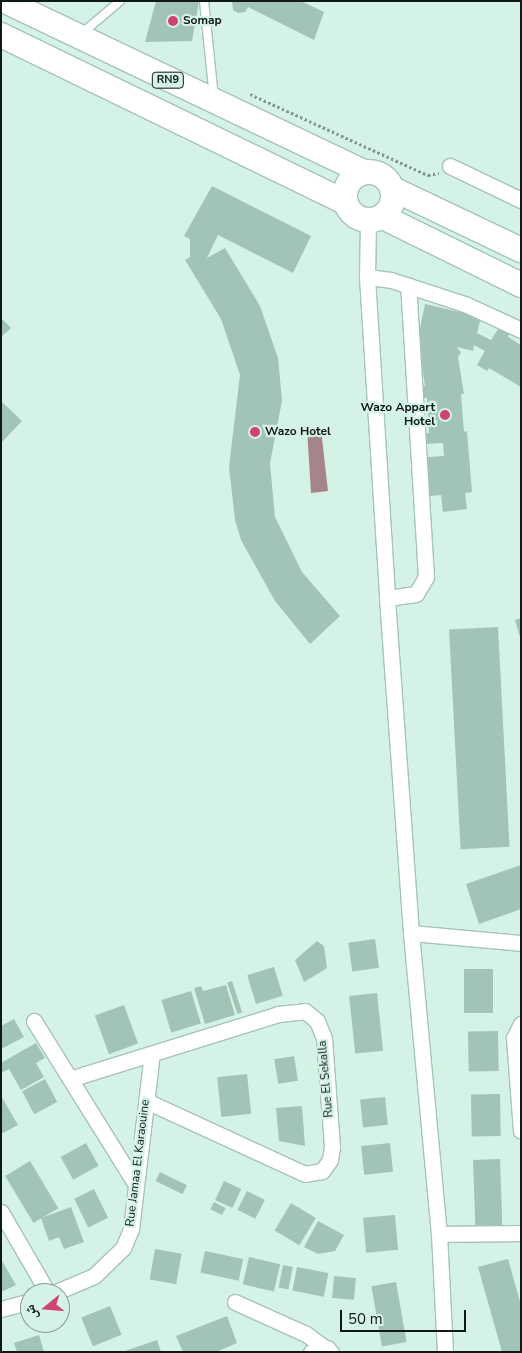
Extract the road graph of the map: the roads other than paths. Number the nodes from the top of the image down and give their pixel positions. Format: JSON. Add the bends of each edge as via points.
{"nodes":[{"id":1,"x":6,"y":1,"type":"edge"},
{"id":2,"x":120,"y":1,"type":"edge"},
{"id":3,"x":204,"y":1,"type":"edge"},
{"id":4,"x":1,"y":35,"type":"edge"},
{"id":5,"x":78,"y":37,"type":"junction"},
{"id":6,"x":214,"y":102,"type":"junction"},
{"id":7,"x":450,"y":166,"type":"road end"},
{"id":8,"x":363,"y":172,"type":"junction"},
{"id":9,"x":393,"y":189,"type":"junction"},
{"id":10,"x":521,"y":200,"type":"edge"},
{"id":11,"x":346,"y":202,"type":"junction"},
{"id":12,"x":375,"y":219,"type":"junction"},
{"id":13,"x":521,"y":250,"type":"edge"},
{"id":14,"x":367,"y":277,"type":"junction"},
{"id":15,"x":521,"y":285,"type":"edge"},
{"id":16,"x":408,"y":286,"type":"junction"},
{"id":17,"x":521,"y":330,"type":"edge"},
{"id":18,"x":387,"y":598,"type":"junction"},
{"id":19,"x":411,"y":933,"type":"junction"},
{"id":20,"x":521,"y":943,"type":"edge"},
{"id":21,"x":34,"y":1021,"type":"dead end"},
{"id":22,"x":521,"y":1024,"type":"edge"},
{"id":23,"x":152,"y":1054,"type":"junction"},
{"id":24,"x":73,"y":1078,"type":"junction"},
{"id":25,"x":146,"y":1101,"type":"junction"},
{"id":26,"x":521,"y":1131,"type":"edge"},
{"id":27,"x":136,"y":1185,"type":"junction"},
{"id":28,"x":1,"y":1212,"type":"edge"},
{"id":29,"x":521,"y":1233,"type":"edge"},
{"id":30,"x":439,"y":1234,"type":"junction"},
{"id":31,"x":42,"y":1283,"type":"edge"},
{"id":32,"x":70,"y":1286,"type":"edge"},
{"id":33,"x":235,"y":1302,"type":"dead end"},
{"id":34,"x":20,"y":1304,"type":"edge"},
{"id":35,"x":1,"y":1310,"type":"edge"},
{"id":36,"x":329,"y":1350,"type":"edge"},
{"id":37,"x":310,"y":1352,"type":"edge"},
{"id":38,"x":446,"y":1352,"type":"edge"}],
"edges":[{"from":1,"to":5,"type":"main road","number":"RN9"},
{"from":2,"to":5,"type":"lane"},
{"from":3,"to":6,"type":"lane"},
{"from":4,"to":11,"type":"main road","number":"RN9"},
{"from":5,"to":6,"type":"main road","number":"RN9"},
{"from":6,"to":8,"type":"main road","number":"RN9"},
{"from":7,"to":10,"type":"street"},
{"from":8,"to":9,"type":"main road","number":"RN9","via":[[378,173]]},
{"from":8,"to":11,"type":"main road","via":[[350,180]]},
{"from":9,"to":12,"type":"main road","via":[[392,205]]},
{"from":9,"to":13,"type":"main road","number":"RN9"},
{"from":11,"to":12,"type":"main road","number":"RN9","via":[[354,215]]},
{"from":12,"to":14,"type":"street"},
{"from":12,"to":15,"type":"main road","number":"RN9"},
{"from":14,"to":16,"type":"street"},
{"from":14,"to":18,"type":"street"},
{"from":16,"to":17,"type":"street","via":[[467,305]]},
{"from":16,"to":18,"type":"street","via":[[426,577],[416,594]]},
{"from":18,"to":19,"type":"street"},
{"from":19,"to":20,"type":"street"},
{"from":19,"to":30,"type":"street"},
{"from":21,"to":24,"type":"street"},
{"from":22,"to":26,"type":"street","via":[[514,1038]]},
{"from":23,"to":24,"type":"street","name":"Rue El Sekalla"},
{"from":23,"to":25,"type":"street","name":"Rue Jamaa El Karaouine"},
{"from":23,"to":25,"type":"street","name":"Rue El Sekalla","via":[[278,1014],[305,1011],[317,1021],[324,1038],[332,1147],[330,1160],[322,1171],[305,1174]]},
{"from":24,"to":27,"type":"street"},
{"from":25,"to":27,"type":"street","name":"Rue Jamaa El Karaouine"},
{"from":27,"to":32,"type":"street","name":"Rue Jamaa El Karaouine","via":[[131,1229],[123,1248],[94,1276]]},
{"from":28,"to":31,"type":"street"},
{"from":29,"to":30,"type":"street"},
{"from":30,"to":38,"type":"street"},
{"from":33,"to":36,"type":"street"},
{"from":34,"to":35,"type":"street"},
{"from":36,"to":37,"type":"street"}]}
